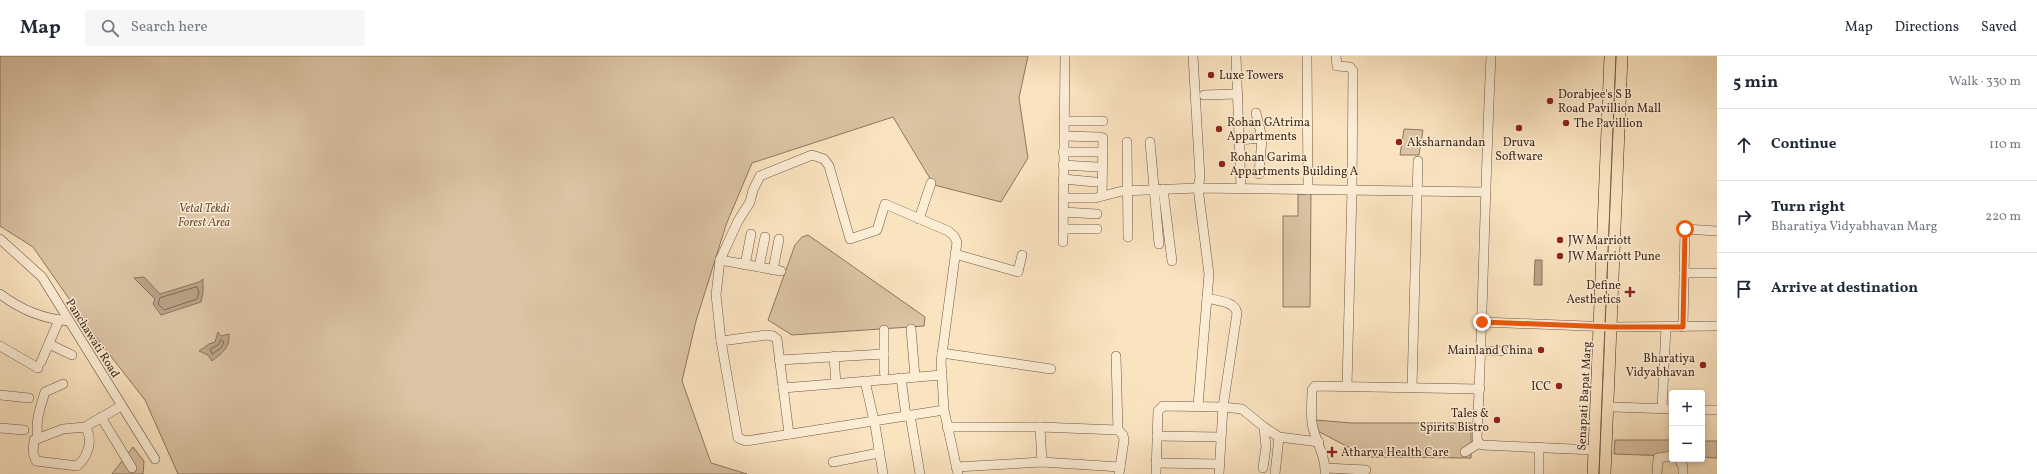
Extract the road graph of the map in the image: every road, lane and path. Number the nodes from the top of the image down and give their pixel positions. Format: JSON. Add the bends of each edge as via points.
{"nodes":[{"id":1,"x":1193,"y":56,"type":"edge"},
{"id":2,"x":1236,"y":56,"type":"edge"},
{"id":3,"x":1307,"y":56,"type":"edge"},
{"id":4,"x":1336,"y":56,"type":"edge"},
{"id":5,"x":1491,"y":56,"type":"edge"},
{"id":6,"x":1610,"y":56,"type":"edge"},
{"id":7,"x":1622,"y":56,"type":"edge"},
{"id":8,"x":1065,"y":57,"type":"edge"},
{"id":9,"x":1238,"y":94,"type":"junction"},
{"id":10,"x":1204,"y":95,"type":"dead end"},
{"id":11,"x":1256,"y":113,"type":"dead end"},
{"id":12,"x":1064,"y":121,"type":"junction"},
{"id":13,"x":1103,"y":121,"type":"dead end"},
{"id":14,"x":1064,"y":136,"type":"junction"},
{"id":15,"x":1262,"y":138,"type":"junction"},
{"id":16,"x":1239,"y":140,"type":"junction"},
{"id":17,"x":1126,"y":142,"type":"dead end"},
{"id":18,"x":1150,"y":142,"type":"dead end"},
{"id":19,"x":1063,"y":152,"type":"junction"},
{"id":20,"x":1103,"y":152,"type":"junction"},
{"id":21,"x":1418,"y":161,"type":"dead end"},
{"id":22,"x":1063,"y":165,"type":"junction"},
{"id":23,"x":1097,"y":167,"type":"dead end"},
{"id":24,"x":1259,"y":174,"type":"dead end"},
{"id":25,"x":1063,"y":179,"type":"junction"},
{"id":26,"x":1095,"y":182,"type":"dead end"},
{"id":27,"x":931,"y":183,"type":"dead end"},
{"id":28,"x":1198,"y":188,"type":"junction"},
{"id":29,"x":1241,"y":188,"type":"junction"},
{"id":30,"x":1158,"y":189,"type":"junction"},
{"id":31,"x":1308,"y":190,"type":"junction"},
{"id":32,"x":1352,"y":190,"type":"junction"},
{"id":33,"x":1128,"y":191,"type":"junction"},
{"id":34,"x":1418,"y":191,"type":"junction"},
{"id":35,"x":1485,"y":192,"type":"junction"},
{"id":36,"x":1102,"y":196,"type":"junction"},
{"id":37,"x":1063,"y":198,"type":"junction"},
{"id":38,"x":1063,"y":212,"type":"junction"},
{"id":39,"x":1097,"y":214,"type":"dead end"},
{"id":40,"x":919,"y":219,"type":"junction"},
{"id":41,"x":1064,"y":229,"type":"junction"},
{"id":42,"x":1096,"y":229,"type":"dead end"},
{"id":43,"x":1717,"y":231,"type":"edge"},
{"id":44,"x":751,"y":234,"type":"dead end"},
{"id":45,"x":765,"y":236,"type":"dead end"},
{"id":46,"x":1128,"y":237,"type":"dead end"},
{"id":47,"x":0,"y":239,"type":"edge"},
{"id":48,"x":779,"y":239,"type":"dead end"},
{"id":49,"x":1063,"y":242,"type":"dead end"},
{"id":50,"x":1159,"y":244,"type":"dead end"},
{"id":51,"x":955,"y":254,"type":"junction"},
{"id":52,"x":1022,"y":255,"type":"dead end"},
{"id":53,"x":720,"y":260,"type":"junction"},
{"id":54,"x":1172,"y":261,"type":"dead end"},
{"id":55,"x":745,"y":265,"type":"junction"},
{"id":56,"x":759,"y":267,"type":"junction"},
{"id":57,"x":1684,"y":273,"type":"junction"},
{"id":58,"x":1717,"y":273,"type":"edge"},
{"id":59,"x":0,"y":294,"type":"edge"},
{"id":60,"x":1207,"y":298,"type":"junction"},
{"id":61,"x":60,"y":320,"type":"junction"},
{"id":62,"x":69,"y":321,"type":"junction"},
{"id":63,"x":1482,"y":322,"type":"junction"},
{"id":64,"x":1717,"y":326,"type":"edge"},
{"id":65,"x":1601,"y":327,"type":"junction"},
{"id":66,"x":1612,"y":327,"type":"junction"},
{"id":67,"x":1666,"y":327,"type":"junction"},
{"id":68,"x":1683,"y":327,"type":"junction"},
{"id":69,"x":911,"y":329,"type":"dead end"},
{"id":70,"x":884,"y":330,"type":"dead end"},
{"id":71,"x":721,"y":341,"type":"junction"},
{"id":72,"x":49,"y":344,"type":"junction"},
{"id":73,"x":0,"y":346,"type":"edge"},
{"id":74,"x":1481,"y":351,"type":"junction"},
{"id":75,"x":1502,"y":351,"type":"dead end"},
{"id":76,"x":942,"y":353,"type":"junction"},
{"id":77,"x":884,"y":354,"type":"junction"},
{"id":78,"x":72,"y":355,"type":"dead end"},
{"id":79,"x":834,"y":356,"type":"junction"},
{"id":80,"x":1116,"y":356,"type":"dead end"},
{"id":81,"x":779,"y":360,"type":"junction"},
{"id":82,"x":1051,"y":369,"type":"dead end"},
{"id":83,"x":884,"y":372,"type":"dead end"},
{"id":84,"x":942,"y":375,"type":"junction"},
{"id":85,"x":914,"y":377,"type":"junction"},
{"id":86,"x":901,"y":378,"type":"junction"},
{"id":87,"x":865,"y":381,"type":"junction"},
{"id":88,"x":63,"y":384,"type":"dead end"},
{"id":89,"x":836,"y":384,"type":"junction"},
{"id":90,"x":1347,"y":386,"type":"junction"},
{"id":91,"x":1412,"y":387,"type":"junction"},
{"id":92,"x":783,"y":388,"type":"junction"},
{"id":93,"x":1480,"y":389,"type":"junction"},
{"id":94,"x":0,"y":395,"type":"edge"},
{"id":95,"x":30,"y":398,"type":"dead end"},
{"id":96,"x":121,"y":406,"type":"junction"},
{"id":97,"x":1198,"y":406,"type":"junction"},
{"id":98,"x":1223,"y":407,"type":"junction"},
{"id":99,"x":1613,"y":407,"type":"dead end"},
{"id":100,"x":1662,"y":408,"type":"junction"},
{"id":101,"x":1669,"y":409,"type":"edge"},
{"id":102,"x":944,"y":410,"type":"junction"},
{"id":103,"x":1705,"y":410,"type":"edge"},
{"id":104,"x":1717,"y":410,"type":"edge"},
{"id":105,"x":908,"y":416,"type":"junction"},
{"id":106,"x":101,"y":417,"type":"junction"},
{"id":107,"x":874,"y":420,"type":"junction"},
{"id":108,"x":85,"y":427,"type":"junction"},
{"id":109,"x":947,"y":427,"type":"junction"},
{"id":110,"x":1040,"y":427,"type":"junction"},
{"id":111,"x":1264,"y":427,"type":"junction"},
{"id":112,"x":0,"y":428,"type":"edge"},
{"id":113,"x":24,"y":430,"type":"dead end"},
{"id":114,"x":1118,"y":430,"type":"junction"},
{"id":115,"x":789,"y":434,"type":"junction"},
{"id":116,"x":1157,"y":436,"type":"junction"},
{"id":117,"x":1220,"y":437,"type":"junction"},
{"id":118,"x":1279,"y":437,"type":"junction"},
{"id":119,"x":38,"y":438,"type":"junction"},
{"id":120,"x":1319,"y":442,"type":"junction"},
{"id":121,"x":1479,"y":443,"type":"junction"},
{"id":122,"x":1538,"y":448,"type":"junction"},
{"id":123,"x":1594,"y":450,"type":"junction"},
{"id":124,"x":1465,"y":452,"type":"dead end"},
{"id":125,"x":879,"y":453,"type":"junction"},
{"id":126,"x":1669,"y":456,"type":"edge"},
{"id":127,"x":155,"y":459,"type":"dead end"},
{"id":128,"x":832,"y":462,"type":"dead end"},
{"id":129,"x":1042,"y":462,"type":"junction"},
{"id":130,"x":1680,"y":462,"type":"edge"},
{"id":131,"x":1156,"y":463,"type":"junction"},
{"id":132,"x":1220,"y":464,"type":"junction"},
{"id":133,"x":132,"y":468,"type":"dead end"},
{"id":134,"x":1263,"y":468,"type":"dead end"},
{"id":135,"x":957,"y":470,"type":"edge"},
{"id":136,"x":997,"y":470,"type":"edge"},
{"id":137,"x":1083,"y":470,"type":"edge"},
{"id":138,"x":1120,"y":470,"type":"edge"},
{"id":139,"x":1366,"y":470,"type":"dead end"},
{"id":140,"x":1325,"y":471,"type":"edge"},
{"id":141,"x":883,"y":474,"type":"edge"},
{"id":142,"x":920,"y":474,"type":"edge"},
{"id":143,"x":1156,"y":474,"type":"edge"},
{"id":144,"x":1220,"y":474,"type":"edge"},
{"id":145,"x":1275,"y":474,"type":"edge"},
{"id":146,"x":1539,"y":474,"type":"edge"},
{"id":147,"x":1593,"y":474,"type":"edge"},
{"id":148,"x":1605,"y":474,"type":"edge"},
{"id":149,"x":1657,"y":474,"type":"edge"},
{"id":150,"x":1683,"y":474,"type":"edge"}],
"edges":[{"from":1,"to":28,"type":"street","via":[[1200,177]]},
{"from":2,"to":9,"type":"street"},
{"from":3,"to":31,"type":"street"},
{"from":4,"to":32,"type":"street","via":[[1337,66],[1350,67],[1353,70]]},
{"from":5,"to":35,"type":"street"},
{"from":6,"to":65,"type":"main road","name":"Senapati Bapat Marg"},
{"from":7,"to":66,"type":"main road","name":"Senapati Bapat Marg"},
{"from":8,"to":12,"type":"street"},
{"from":9,"to":10,"type":"street"},
{"from":9,"to":16,"type":"street"},
{"from":11,"to":15,"type":"street"},
{"from":12,"to":13,"type":"street"},
{"from":12,"to":14,"type":"street"},
{"from":14,"to":19,"type":"street"},
{"from":14,"to":20,"type":"street","via":[[1102,137]]},
{"from":15,"to":16,"type":"street"},
{"from":15,"to":24,"type":"street"},
{"from":16,"to":29,"type":"street"},
{"from":17,"to":33,"type":"street"},
{"from":18,"to":30,"type":"street"},
{"from":19,"to":20,"type":"street"},
{"from":19,"to":22,"type":"street"},
{"from":20,"to":36,"type":"street"},
{"from":21,"to":34,"type":"street"},
{"from":22,"to":23,"type":"street"},
{"from":22,"to":25,"type":"street"},
{"from":25,"to":26,"type":"street"},
{"from":25,"to":37,"type":"street"},
{"from":27,"to":40,"type":"street"},
{"from":28,"to":29,"type":"street"},
{"from":28,"to":30,"type":"street"},
{"from":28,"to":60,"type":"street","via":[[1208,274]]},
{"from":29,"to":31,"type":"street"},
{"from":30,"to":33,"type":"street"},
{"from":30,"to":50,"type":"street"},
{"from":30,"to":54,"type":"street"},
{"from":31,"to":32,"type":"street"},
{"from":32,"to":34,"type":"street"},
{"from":32,"to":90,"type":"street"},
{"from":33,"to":36,"type":"street"},
{"from":33,"to":46,"type":"street"},
{"from":34,"to":35,"type":"street"},
{"from":34,"to":91,"type":"street"},
{"from":35,"to":63,"type":"street"},
{"from":36,"to":37,"type":"street"},
{"from":37,"to":38,"type":"street"},
{"from":38,"to":39,"type":"street"},
{"from":38,"to":41,"type":"street"},
{"from":40,"to":51,"type":"street","via":[[954,236]]},
{"from":40,"to":53,"type":"street","via":[[885,204],[877,230],[850,239],[829,166],[824,159],[812,155],[760,176],[750,202]]},
{"from":41,"to":42,"type":"street"},
{"from":41,"to":49,"type":"street"},
{"from":43,"to":57,"type":"street","via":[[1685,229]]},
{"from":44,"to":55,"type":"street"},
{"from":45,"to":56,"type":"street"},
{"from":47,"to":62,"type":"street","name":"Panchawati Road","via":[[42,277]]},
{"from":48,"to":56,"type":"street","via":[[777,270]]},
{"from":51,"to":52,"type":"street","via":[[1018,272]]},
{"from":51,"to":76,"type":"street"},
{"from":53,"to":55,"type":"street"},
{"from":53,"to":71,"type":"street","via":[[716,295]]},
{"from":55,"to":56,"type":"street"},
{"from":57,"to":58,"type":"street"},
{"from":57,"to":68,"type":"street"},
{"from":59,"to":61,"type":"street","via":[[28,312]]},
{"from":60,"to":97,"type":"street"},
{"from":60,"to":98,"type":"street","via":[[1231,304],[1236,310]]},
{"from":61,"to":62,"type":"street"},
{"from":61,"to":72,"type":"street"},
{"from":62,"to":96,"type":"street","name":"Panchawati Road"},
{"from":63,"to":65,"type":"street"},
{"from":63,"to":74,"type":"street"},
{"from":64,"to":68,"type":"street"},
{"from":65,"to":66,"type":"street"},
{"from":65,"to":123,"type":"main road","name":"Senapati Bapat Marg"},
{"from":66,"to":67,"type":"street"},
{"from":66,"to":148,"type":"main road","name":"Senapati Bapat Marg"},
{"from":67,"to":68,"type":"street"},
{"from":67,"to":100,"type":"street"},
{"from":69,"to":85,"type":"street"},
{"from":70,"to":77,"type":"street"},
{"from":71,"to":81,"type":"street","via":[[773,336],[778,344]]},
{"from":71,"to":115,"type":"street","via":[[738,438],[746,441]]},
{"from":72,"to":73,"type":"street","via":[[40,365]]},
{"from":72,"to":78,"type":"street"},
{"from":74,"to":75,"type":"street"},
{"from":74,"to":93,"type":"street"},
{"from":76,"to":82,"type":"street"},
{"from":76,"to":84,"type":"street"},
{"from":77,"to":79,"type":"street"},
{"from":77,"to":83,"type":"street"},
{"from":79,"to":81,"type":"street"},
{"from":79,"to":89,"type":"street"},
{"from":80,"to":114,"type":"street"},
{"from":81,"to":92,"type":"street"},
{"from":84,"to":85,"type":"street"},
{"from":84,"to":102,"type":"street"},
{"from":85,"to":86,"type":"street"},
{"from":86,"to":87,"type":"street"},
{"from":86,"to":105,"type":"street"},
{"from":87,"to":89,"type":"street"},
{"from":87,"to":107,"type":"street"},
{"from":88,"to":119,"type":"street","via":[[45,392],[38,413]]},
{"from":89,"to":92,"type":"street"},
{"from":90,"to":91,"type":"street"},
{"from":90,"to":120,"type":"street","via":[[1317,385],[1312,390],[1312,427]]},
{"from":91,"to":93,"type":"street"},
{"from":92,"to":115,"type":"street"},
{"from":93,"to":121,"type":"street"},
{"from":94,"to":95,"type":"street"},
{"from":96,"to":106,"type":"street"},
{"from":96,"to":127,"type":"street","name":"Panchawati Road"},
{"from":97,"to":98,"type":"street"},
{"from":97,"to":116,"type":"street","via":[[1159,408]]},
{"from":98,"to":111,"type":"street","via":[[1242,409]]},
{"from":98,"to":117,"type":"street"},
{"from":99,"to":100,"type":"street"},
{"from":100,"to":101,"type":"street"},
{"from":102,"to":105,"type":"street"},
{"from":102,"to":109,"type":"street"},
{"from":103,"to":104,"type":"street"},
{"from":105,"to":107,"type":"street"},
{"from":105,"to":142,"type":"street"},
{"from":106,"to":108,"type":"street"},
{"from":106,"to":133,"type":"street"},
{"from":107,"to":115,"type":"street"},
{"from":107,"to":125,"type":"street"},
{"from":108,"to":119,"type":"street","via":[[63,429]]},
{"from":108,"to":119,"type":"street","via":[[90,441],[85,456],[77,466],[36,461],[34,440]]},
{"from":109,"to":110,"type":"street"},
{"from":109,"to":135,"type":"street"},
{"from":110,"to":114,"type":"street"},
{"from":110,"to":129,"type":"street"},
{"from":111,"to":118,"type":"street"},
{"from":111,"to":134,"type":"street","via":[[1266,447]]},
{"from":112,"to":113,"type":"street"},
{"from":114,"to":138,"type":"street","via":[[1124,440]]},
{"from":116,"to":117,"type":"street"},
{"from":116,"to":131,"type":"street"},
{"from":117,"to":132,"type":"street"},
{"from":118,"to":120,"type":"street"},
{"from":118,"to":145,"type":"street"},
{"from":120,"to":140,"type":"street"},
{"from":121,"to":122,"type":"street"},
{"from":121,"to":124,"type":"street"},
{"from":122,"to":123,"type":"street"},
{"from":122,"to":146,"type":"street"},
{"from":123,"to":147,"type":"main road","name":"Senapati Bapat Marg"},
{"from":125,"to":128,"type":"street"},
{"from":125,"to":141,"type":"street"},
{"from":126,"to":149,"type":"street","via":[[1658,458]]},
{"from":129,"to":136,"type":"street"},
{"from":129,"to":137,"type":"street"},
{"from":130,"to":150,"type":"street"},
{"from":131,"to":132,"type":"street"},
{"from":131,"to":143,"type":"street"},
{"from":132,"to":144,"type":"street"},
{"from":135,"to":136,"type":"street"},
{"from":137,"to":138,"type":"street"},
{"from":139,"to":140,"type":"street"}]}
